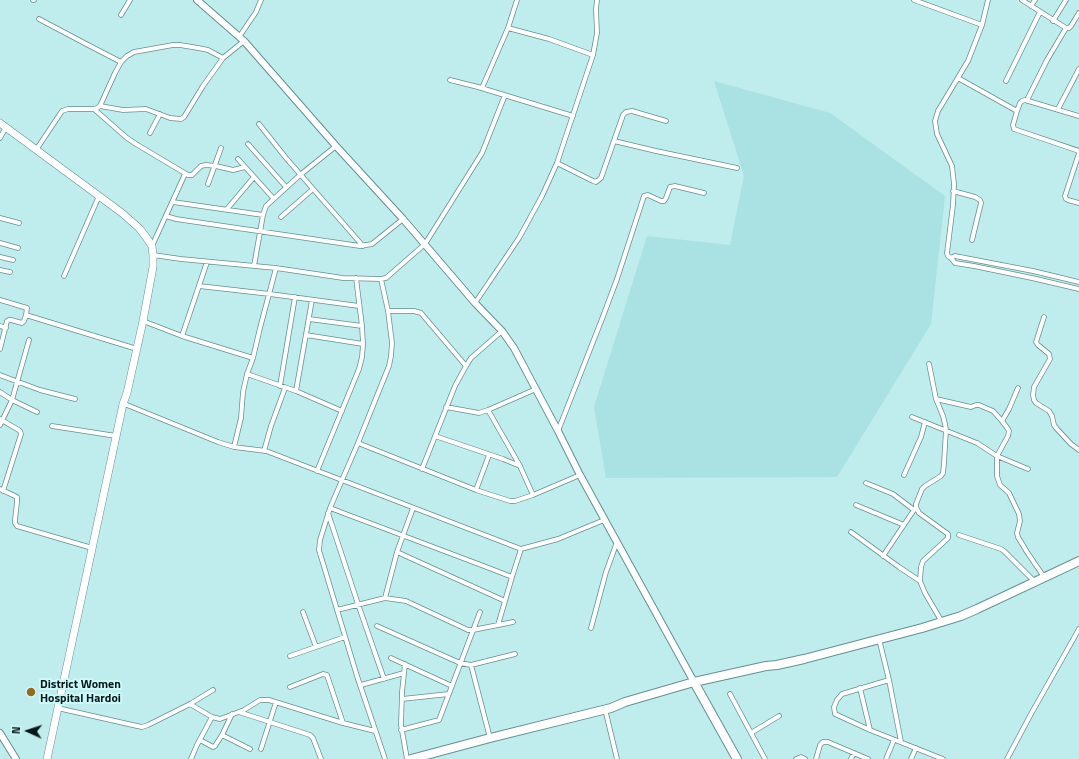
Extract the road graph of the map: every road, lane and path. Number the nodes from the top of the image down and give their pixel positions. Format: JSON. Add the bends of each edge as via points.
{"nodes":[{"id":1,"x":130,"y":0,"type":"edge"},
{"id":2,"x":197,"y":0,"type":"edge"},
{"id":3,"x":261,"y":0,"type":"edge"},
{"id":4,"x":517,"y":0,"type":"edge"},
{"id":5,"x":597,"y":0,"type":"edge"},
{"id":6,"x":914,"y":0,"type":"edge"},
{"id":7,"x":988,"y":0,"type":"edge"},
{"id":8,"x":1022,"y":0,"type":"edge"},
{"id":9,"x":1035,"y":0,"type":"edge"},
{"id":10,"x":1066,"y":0,"type":"edge"},
{"id":11,"x":1031,"y":6,"type":"junction"},
{"id":12,"x":1040,"y":12,"type":"junction"},
{"id":13,"x":1079,"y":13,"type":"edge"},
{"id":14,"x":121,"y":15,"type":"dead end"},
{"id":15,"x":39,"y":19,"type":"dead end"},
{"id":16,"x":1054,"y":21,"type":"junction"},
{"id":17,"x":982,"y":25,"type":"junction"},
{"id":18,"x":508,"y":28,"type":"junction"},
{"id":19,"x":1066,"y":28,"type":"junction"},
{"id":20,"x":241,"y":39,"type":"junction"},
{"id":21,"x":593,"y":55,"type":"junction"},
{"id":22,"x":223,"y":58,"type":"junction"},
{"id":23,"x":121,"y":62,"type":"junction"},
{"id":24,"x":1079,"y":69,"type":"edge"},
{"id":25,"x":958,"y":78,"type":"junction"},
{"id":26,"x":450,"y":80,"type":"dead end"},
{"id":27,"x":1006,"y":81,"type":"dead end"},
{"id":28,"x":482,"y":88,"type":"junction"},
{"id":29,"x":505,"y":95,"type":"junction"},
{"id":30,"x":1027,"y":100,"type":"junction"},
{"id":31,"x":100,"y":106,"type":"junction"},
{"id":32,"x":94,"y":109,"type":"junction"},
{"id":33,"x":1058,"y":109,"type":"junction"},
{"id":34,"x":1017,"y":111,"type":"junction"},
{"id":35,"x":160,"y":114,"type":"junction"},
{"id":36,"x":573,"y":116,"type":"junction"},
{"id":37,"x":1079,"y":116,"type":"edge"},
{"id":38,"x":666,"y":121,"type":"dead end"},
{"id":39,"x":259,"y":124,"type":"dead end"},
{"id":40,"x":3,"y":125,"type":"edge"},
{"id":41,"x":150,"y":134,"type":"dead end"},
{"id":42,"x":0,"y":138,"type":"edge"},
{"id":43,"x":614,"y":140,"type":"junction"},
{"id":44,"x":248,"y":144,"type":"dead end"},
{"id":45,"x":336,"y":146,"type":"junction"},
{"id":46,"x":221,"y":148,"type":"dead end"},
{"id":47,"x":36,"y":150,"type":"junction"},
{"id":48,"x":1079,"y":152,"type":"edge"},
{"id":49,"x":238,"y":159,"type":"dead end"},
{"id":50,"x":557,"y":163,"type":"junction"},
{"id":51,"x":216,"y":166,"type":"junction"},
{"id":52,"x":245,"y":167,"type":"junction"},
{"id":53,"x":737,"y":168,"type":"dead end"},
{"id":54,"x":185,"y":174,"type":"junction"},
{"id":55,"x":300,"y":175,"type":"junction"},
{"id":56,"x":254,"y":177,"type":"junction"},
{"id":57,"x":208,"y":184,"type":"dead end"},
{"id":58,"x":286,"y":187,"type":"junction"},
{"id":59,"x":313,"y":189,"type":"junction"},
{"id":60,"x":953,"y":191,"type":"junction"},
{"id":61,"x":704,"y":193,"type":"dead end"},
{"id":62,"x":99,"y":196,"type":"junction"},
{"id":63,"x":274,"y":198,"type":"junction"},
{"id":64,"x":173,"y":202,"type":"junction"},
{"id":65,"x":1079,"y":203,"type":"edge"},
{"id":66,"x":227,"y":209,"type":"junction"},
{"id":67,"x":263,"y":215,"type":"junction"},
{"id":68,"x":166,"y":216,"type":"junction"},
{"id":69,"x":281,"y":217,"type":"dead end"},
{"id":70,"x":0,"y":218,"type":"edge"},
{"id":71,"x":403,"y":219,"type":"junction"},
{"id":72,"x":19,"y":222,"type":"dead end"},
{"id":73,"x":260,"y":232,"type":"junction"},
{"id":74,"x":972,"y":240,"type":"dead end"},
{"id":75,"x":0,"y":243,"type":"edge"},
{"id":76,"x":424,"y":244,"type":"junction"},
{"id":77,"x":152,"y":246,"type":"junction"},
{"id":78,"x":363,"y":246,"type":"junction"},
{"id":79,"x":18,"y":248,"type":"dead end"},
{"id":80,"x":153,"y":255,"type":"junction"},
{"id":81,"x":0,"y":257,"type":"edge"},
{"id":82,"x":951,"y":258,"type":"junction"},
{"id":83,"x":13,"y":260,"type":"dead end"},
{"id":84,"x":207,"y":262,"type":"junction"},
{"id":85,"x":254,"y":266,"type":"junction"},
{"id":86,"x":276,"y":268,"type":"junction"},
{"id":87,"x":0,"y":270,"type":"edge"},
{"id":88,"x":10,"y":272,"type":"dead end"},
{"id":89,"x":64,"y":276,"type":"dead end"},
{"id":90,"x":356,"y":278,"type":"junction"},
{"id":91,"x":381,"y":279,"type":"junction"},
{"id":92,"x":1079,"y":282,"type":"edge"},
{"id":93,"x":199,"y":286,"type":"junction"},
{"id":94,"x":1079,"y":289,"type":"edge"},
{"id":95,"x":270,"y":294,"type":"junction"},
{"id":96,"x":295,"y":298,"type":"junction"},
{"id":97,"x":0,"y":300,"type":"edge"},
{"id":98,"x":312,"y":300,"type":"junction"},
{"id":99,"x":475,"y":303,"type":"junction"},
{"id":100,"x":359,"y":306,"type":"junction"},
{"id":101,"x":388,"y":311,"type":"junction"},
{"id":102,"x":26,"y":315,"type":"junction"},
{"id":103,"x":1044,"y":317,"type":"dead end"},
{"id":104,"x":309,"y":319,"type":"junction"},
{"id":105,"x":143,"y":321,"type":"junction"},
{"id":106,"x":0,"y":326,"type":"edge"},
{"id":107,"x":362,"y":326,"type":"junction"},
{"id":108,"x":6,"y":328,"type":"junction"},
{"id":109,"x":502,"y":331,"type":"junction"},
{"id":110,"x":306,"y":335,"type":"junction"},
{"id":111,"x":182,"y":336,"type":"junction"},
{"id":112,"x":29,"y":340,"type":"dead end"},
{"id":113,"x":363,"y":344,"type":"junction"},
{"id":114,"x":0,"y":349,"type":"edge"},
{"id":115,"x":137,"y":349,"type":"junction"},
{"id":116,"x":253,"y":358,"type":"junction"},
{"id":117,"x":929,"y":364,"type":"dead end"},
{"id":118,"x":466,"y":366,"type":"junction"},
{"id":119,"x":247,"y":374,"type":"junction"},
{"id":120,"x":0,"y":375,"type":"edge"},
{"id":121,"x":18,"y":381,"type":"junction"},
{"id":122,"x":280,"y":386,"type":"junction"},
{"id":123,"x":285,"y":388,"type":"junction"},
{"id":124,"x":1018,"y":388,"type":"dead end"},
{"id":125,"x":536,"y":389,"type":"junction"},
{"id":126,"x":296,"y":391,"type":"junction"},
{"id":127,"x":0,"y":392,"type":"edge"},
{"id":128,"x":75,"y":399,"type":"dead end"},
{"id":129,"x":936,"y":399,"type":"junction"},
{"id":130,"x":12,"y":400,"type":"junction"},
{"id":131,"x":125,"y":404,"type":"junction"},
{"id":132,"x":446,"y":407,"type":"junction"},
{"id":133,"x":488,"y":410,"type":"junction"},
{"id":134,"x":342,"y":411,"type":"junction"},
{"id":135,"x":37,"y":412,"type":"dead end"},
{"id":136,"x":912,"y":417,"type":"dead end"},
{"id":137,"x":1,"y":420,"type":"edge"},
{"id":138,"x":1002,"y":420,"type":"junction"},
{"id":139,"x":925,"y":422,"type":"junction"},
{"id":140,"x":0,"y":425,"type":"edge"},
{"id":141,"x":52,"y":426,"type":"dead end"},
{"id":142,"x":946,"y":430,"type":"junction"},
{"id":143,"x":558,"y":431,"type":"junction"},
{"id":144,"x":116,"y":436,"type":"junction"},
{"id":145,"x":435,"y":436,"type":"junction"},
{"id":146,"x":358,"y":443,"type":"junction"},
{"id":147,"x":234,"y":447,"type":"junction"},
{"id":148,"x":1079,"y":450,"type":"edge"},
{"id":149,"x":264,"y":451,"type":"junction"},
{"id":150,"x":489,"y":455,"type":"junction"},
{"id":151,"x":997,"y":456,"type":"junction"},
{"id":152,"x":520,"y":466,"type":"junction"},
{"id":153,"x":422,"y":468,"type":"junction"},
{"id":154,"x":1028,"y":469,"type":"dead end"},
{"id":155,"x":317,"y":472,"type":"junction"},
{"id":156,"x":580,"y":475,"type":"junction"},
{"id":157,"x":904,"y":475,"type":"dead end"},
{"id":158,"x":342,"y":481,"type":"junction"},
{"id":159,"x":866,"y":483,"type":"dead end"},
{"id":160,"x":2,"y":490,"type":"edge"},
{"id":161,"x":476,"y":490,"type":"junction"},
{"id":162,"x":533,"y":495,"type":"junction"},
{"id":163,"x":856,"y":505,"type":"dead end"},
{"id":164,"x":413,"y":508,"type":"junction"},
{"id":165,"x":915,"y":509,"type":"junction"},
{"id":166,"x":329,"y":510,"type":"junction"},
{"id":167,"x":604,"y":520,"type":"junction"},
{"id":168,"x":904,"y":525,"type":"junction"},
{"id":169,"x":851,"y":532,"type":"dead end"},
{"id":170,"x":404,"y":535,"type":"junction"},
{"id":171,"x":959,"y":535,"type":"dead end"},
{"id":172,"x":617,"y":542,"type":"junction"},
{"id":173,"x":92,"y":548,"type":"junction"},
{"id":174,"x":521,"y":549,"type":"junction"},
{"id":175,"x":397,"y":552,"type":"junction"},
{"id":176,"x":883,"y":556,"type":"junction"},
{"id":177,"x":1079,"y":562,"type":"edge"},
{"id":178,"x":512,"y":577,"type":"junction"},
{"id":179,"x":1044,"y":578,"type":"junction"},
{"id":180,"x":920,"y":581,"type":"junction"},
{"id":181,"x":1036,"y":582,"type":"junction"},
{"id":182,"x":385,"y":598,"type":"junction"},
{"id":183,"x":505,"y":601,"type":"junction"},
{"id":184,"x":358,"y":604,"type":"junction"},
{"id":185,"x":337,"y":610,"type":"junction"},
{"id":186,"x":303,"y":612,"type":"dead end"},
{"id":187,"x":480,"y":612,"type":"dead end"},
{"id":188,"x":513,"y":622,"type":"dead end"},
{"id":189,"x":942,"y":622,"type":"junction"},
{"id":190,"x":498,"y":625,"type":"junction"},
{"id":191,"x":377,"y":626,"type":"dead end"},
{"id":192,"x":592,"y":628,"type":"dead end"},
{"id":193,"x":1079,"y":629,"type":"edge"},
{"id":194,"x":473,"y":630,"type":"junction"},
{"id":195,"x":346,"y":637,"type":"junction"},
{"id":196,"x":879,"y":639,"type":"junction"},
{"id":197,"x":316,"y":647,"type":"junction"},
{"id":198,"x":515,"y":654,"type":"dead end"},
{"id":199,"x":290,"y":656,"type":"dead end"},
{"id":200,"x":391,"y":658,"type":"dead end"},
{"id":201,"x":460,"y":662,"type":"junction"},
{"id":202,"x":406,"y":664,"type":"junction"},
{"id":203,"x":471,"y":665,"type":"junction"},
{"id":204,"x":404,"y":673,"type":"junction"},
{"id":205,"x":384,"y":679,"type":"junction"},
{"id":206,"x":889,"y":680,"type":"junction"},
{"id":207,"x":361,"y":685,"type":"junction"},
{"id":208,"x":696,"y":685,"type":"junction"},
{"id":209,"x":452,"y":686,"type":"junction"},
{"id":210,"x":290,"y":687,"type":"dead end"},
{"id":211,"x":860,"y":688,"type":"junction"},
{"id":212,"x":213,"y":690,"type":"dead end"},
{"id":213,"x":449,"y":694,"type":"junction"},
{"id":214,"x":730,"y":694,"type":"dead end"},
{"id":215,"x":402,"y":699,"type":"junction"},
{"id":216,"x":276,"y":702,"type":"junction"},
{"id":217,"x":190,"y":704,"type":"junction"},
{"id":218,"x":62,"y":709,"type":"junction"},
{"id":219,"x":608,"y":709,"type":"junction"},
{"id":220,"x":238,"y":712,"type":"junction"},
{"id":221,"x":232,"y":714,"type":"junction"},
{"id":222,"x":779,"y":716,"type":"dead end"},
{"id":223,"x":212,"y":717,"type":"junction"},
{"id":224,"x":269,"y":722,"type":"junction"},
{"id":225,"x":343,"y":723,"type":"junction"},
{"id":226,"x":376,"y":730,"type":"junction"},
{"id":227,"x":401,"y":730,"type":"junction"},
{"id":228,"x":870,"y":730,"type":"junction"},
{"id":229,"x":0,"y":733,"type":"edge"},
{"id":230,"x":752,"y":733,"type":"junction"},
{"id":231,"x":222,"y":735,"type":"junction"},
{"id":232,"x":490,"y":738,"type":"junction"},
{"id":233,"x":200,"y":740,"type":"junction"},
{"id":234,"x":894,"y":740,"type":"junction"},
{"id":235,"x":901,"y":742,"type":"junction"},
{"id":236,"x":916,"y":748,"type":"junction"},
{"id":237,"x":250,"y":749,"type":"dead end"},
{"id":238,"x":261,"y":750,"type":"dead end"},
{"id":239,"x":854,"y":753,"type":"junction"},
{"id":240,"x":16,"y":759,"type":"edge"},
{"id":241,"x":47,"y":759,"type":"edge"},
{"id":242,"x":51,"y":759,"type":"edge"},
{"id":243,"x":191,"y":759,"type":"edge"},
{"id":244,"x":321,"y":759,"type":"edge"},
{"id":245,"x":385,"y":759,"type":"edge"},
{"id":246,"x":407,"y":759,"type":"edge"},
{"id":247,"x":411,"y":759,"type":"edge"},
{"id":248,"x":617,"y":759,"type":"edge"},
{"id":249,"x":737,"y":759,"type":"edge"},
{"id":250,"x":765,"y":759,"type":"edge"},
{"id":251,"x":796,"y":759,"type":"edge"},
{"id":252,"x":805,"y":759,"type":"edge"},
{"id":253,"x":816,"y":759,"type":"edge"},
{"id":254,"x":852,"y":759,"type":"edge"},
{"id":255,"x":868,"y":759,"type":"edge"},
{"id":256,"x":886,"y":759,"type":"edge"},
{"id":257,"x":911,"y":759,"type":"edge"},
{"id":258,"x":943,"y":759,"type":"edge"},
{"id":259,"x":1007,"y":759,"type":"edge"}],
"edges":[{"from":1,"to":14,"type":"street"},
{"from":2,"to":20,"type":"street"},
{"from":3,"to":20,"type":"street"},
{"from":4,"to":18,"type":"street"},
{"from":5,"to":21,"type":"street","via":[[597,33]]},
{"from":6,"to":17,"type":"street"},
{"from":7,"to":17,"type":"street"},
{"from":8,"to":11,"type":"street"},
{"from":9,"to":11,"type":"street"},
{"from":10,"to":16,"type":"street"},
{"from":11,"to":12,"type":"street"},
{"from":12,"to":16,"type":"street"},
{"from":12,"to":27,"type":"street"},
{"from":13,"to":19,"type":"street","via":[[1071,26]]},
{"from":15,"to":23,"type":"street"},
{"from":16,"to":19,"type":"street"},
{"from":17,"to":25,"type":"street","via":[[968,62]]},
{"from":18,"to":21,"type":"street"},
{"from":18,"to":28,"type":"street"},
{"from":19,"to":30,"type":"street"},
{"from":20,"to":22,"type":"street"},
{"from":20,"to":45,"type":"street"},
{"from":21,"to":36,"type":"street"},
{"from":22,"to":23,"type":"street","via":[[208,50],[173,45],[134,52]]},
{"from":22,"to":35,"type":"street","via":[[181,119]]},
{"from":23,"to":31,"type":"street"},
{"from":24,"to":33,"type":"street"},
{"from":25,"to":34,"type":"street"},
{"from":25,"to":60,"type":"street","via":[[938,111],[935,121],[937,134],[952,166]]},
{"from":26,"to":28,"type":"street"},
{"from":28,"to":29,"type":"street"},
{"from":29,"to":36,"type":"street"},
{"from":29,"to":76,"type":"street","via":[[482,153]]},
{"from":30,"to":33,"type":"street"},
{"from":30,"to":34,"type":"street","via":[[1022,101]]},
{"from":31,"to":32,"type":"street"},
{"from":31,"to":35,"type":"street","via":[[123,110],[146,109]]},
{"from":32,"to":47,"type":"street","via":[[62,111]]},
{"from":32,"to":54,"type":"street","via":[[132,141]]},
{"from":33,"to":37,"type":"street"},
{"from":34,"to":48,"type":"street","via":[[1014,129]]},
{"from":35,"to":41,"type":"street"},
{"from":36,"to":50,"type":"street"},
{"from":38,"to":43,"type":"street","via":[[632,111],[626,112]]},
{"from":39,"to":55,"type":"street"},
{"from":40,"to":42,"type":"street"},
{"from":40,"to":47,"type":"main road"},
{"from":43,"to":50,"type":"street","via":[[601,178],[596,182]]},
{"from":43,"to":53,"type":"street"},
{"from":44,"to":58,"type":"street"},
{"from":45,"to":55,"type":"street"},
{"from":45,"to":71,"type":"street"},
{"from":46,"to":51,"type":"street"},
{"from":47,"to":62,"type":"main road"},
{"from":48,"to":65,"type":"street","via":[[1065,196],[1068,200]]},
{"from":49,"to":52,"type":"street"},
{"from":50,"to":99,"type":"street","via":[[519,238]]},
{"from":51,"to":52,"type":"street","via":[[233,170]]},
{"from":51,"to":54,"type":"street","via":[[201,166],[192,175]]},
{"from":51,"to":57,"type":"street"},
{"from":52,"to":56,"type":"street"},
{"from":54,"to":64,"type":"street"},
{"from":55,"to":58,"type":"street"},
{"from":55,"to":59,"type":"street"},
{"from":56,"to":63,"type":"street"},
{"from":56,"to":66,"type":"street"},
{"from":58,"to":63,"type":"street"},
{"from":59,"to":69,"type":"street"},
{"from":59,"to":78,"type":"street"},
{"from":60,"to":74,"type":"street","via":[[980,200]]},
{"from":60,"to":82,"type":"street","via":[[948,253]]},
{"from":61,"to":143,"type":"street","via":[[675,186],[670,187],[664,201],[644,196],[617,279]]},
{"from":62,"to":77,"type":"main road","via":[[139,228]]},
{"from":62,"to":89,"type":"street"},
{"from":63,"to":67,"type":"street","via":[[266,206]]},
{"from":64,"to":66,"type":"street"},
{"from":64,"to":68,"type":"street"},
{"from":66,"to":67,"type":"street"},
{"from":67,"to":73,"type":"street"},
{"from":68,"to":73,"type":"street"},
{"from":68,"to":77,"type":"street"},
{"from":70,"to":72,"type":"street"},
{"from":71,"to":76,"type":"street"},
{"from":71,"to":78,"type":"street","via":[[372,244]]},
{"from":73,"to":78,"type":"street"},
{"from":73,"to":85,"type":"street"},
{"from":75,"to":79,"type":"street"},
{"from":76,"to":91,"type":"street","via":[[386,278]]},
{"from":76,"to":99,"type":"street"},
{"from":77,"to":80,"type":"main road"},
{"from":80,"to":84,"type":"street"},
{"from":80,"to":105,"type":"main road"},
{"from":81,"to":83,"type":"street"},
{"from":82,"to":92,"type":"street","via":[[955,256]]},
{"from":82,"to":94,"type":"street","via":[[955,263]]},
{"from":84,"to":85,"type":"street"},
{"from":84,"to":93,"type":"street"},
{"from":85,"to":86,"type":"street"},
{"from":86,"to":90,"type":"street"},
{"from":86,"to":95,"type":"street"},
{"from":87,"to":88,"type":"street"},
{"from":90,"to":91,"type":"street"},
{"from":90,"to":100,"type":"street"},
{"from":91,"to":101,"type":"street"},
{"from":93,"to":95,"type":"street"},
{"from":93,"to":111,"type":"street"},
{"from":95,"to":96,"type":"street"},
{"from":95,"to":116,"type":"street"},
{"from":96,"to":98,"type":"street"},
{"from":96,"to":122,"type":"street"},
{"from":97,"to":102,"type":"street","via":[[27,308]]},
{"from":98,"to":100,"type":"street"},
{"from":98,"to":104,"type":"street"},
{"from":99,"to":109,"type":"street"},
{"from":100,"to":107,"type":"street"},
{"from":101,"to":118,"type":"street","via":[[421,313]]},
{"from":101,"to":146,"type":"street","via":[[392,343],[389,366]]},
{"from":102,"to":108,"type":"street","via":[[22,322],[9,320]]},
{"from":102,"to":115,"type":"street"},
{"from":103,"to":148,"type":"street","via":[[1036,342],[1049,354],[1050,359],[1034,387],[1034,400],[1050,411],[1054,425]]},
{"from":104,"to":107,"type":"street"},
{"from":104,"to":110,"type":"street"},
{"from":105,"to":111,"type":"street"},
{"from":105,"to":115,"type":"main road"},
{"from":106,"to":108,"type":"street"},
{"from":107,"to":113,"type":"street"},
{"from":108,"to":114,"type":"street"},
{"from":109,"to":118,"type":"street","via":[[471,358]]},
{"from":109,"to":125,"type":"street"},
{"from":110,"to":113,"type":"street"},
{"from":110,"to":126,"type":"street"},
{"from":111,"to":116,"type":"street"},
{"from":112,"to":121,"type":"street"},
{"from":113,"to":134,"type":"street","via":[[359,369]]},
{"from":115,"to":131,"type":"main road"},
{"from":116,"to":119,"type":"street"},
{"from":117,"to":129,"type":"street"},
{"from":118,"to":132,"type":"street"},
{"from":119,"to":122,"type":"street"},
{"from":119,"to":147,"type":"street"},
{"from":120,"to":121,"type":"street"},
{"from":121,"to":128,"type":"street"},
{"from":121,"to":130,"type":"street"},
{"from":122,"to":123,"type":"street"},
{"from":123,"to":126,"type":"street"},
{"from":123,"to":149,"type":"street"},
{"from":124,"to":138,"type":"street"},
{"from":125,"to":133,"type":"street"},
{"from":125,"to":143,"type":"street"},
{"from":126,"to":134,"type":"street"},
{"from":127,"to":130,"type":"street"},
{"from":129,"to":138,"type":"street","via":[[971,407],[979,405]]},
{"from":129,"to":142,"type":"street"},
{"from":130,"to":135,"type":"street"},
{"from":130,"to":137,"type":"street"},
{"from":131,"to":144,"type":"main road"},
{"from":131,"to":147,"type":"street"},
{"from":131,"to":218,"type":"main road","via":[[99,540]]},
{"from":132,"to":133,"type":"street","via":[[476,413]]},
{"from":132,"to":145,"type":"street"},
{"from":133,"to":152,"type":"street"},
{"from":134,"to":155,"type":"street"},
{"from":136,"to":139,"type":"street"},
{"from":137,"to":140,"type":"street"},
{"from":137,"to":160,"type":"street","via":[[21,434]]},
{"from":138,"to":151,"type":"street","via":[[1009,434]]},
{"from":139,"to":142,"type":"street"},
{"from":139,"to":157,"type":"street"},
{"from":141,"to":144,"type":"street"},
{"from":142,"to":151,"type":"street"},
{"from":142,"to":165,"type":"street","via":[[943,473],[922,489]]},
{"from":143,"to":156,"type":"street"},
{"from":144,"to":173,"type":"main road"},
{"from":145,"to":150,"type":"street"},
{"from":145,"to":153,"type":"street"},
{"from":146,"to":153,"type":"street"},
{"from":146,"to":158,"type":"street"},
{"from":147,"to":149,"type":"street"},
{"from":149,"to":155,"type":"street"},
{"from":150,"to":152,"type":"street"},
{"from":150,"to":161,"type":"street"},
{"from":151,"to":154,"type":"street"},
{"from":151,"to":179,"type":"street","via":[[997,476],[1000,485],[1009,494],[1019,514],[1018,537]]},
{"from":152,"to":162,"type":"street"},
{"from":153,"to":161,"type":"street"},
{"from":155,"to":158,"type":"street"},
{"from":156,"to":162,"type":"street"},
{"from":156,"to":167,"type":"street"},
{"from":158,"to":164,"type":"street"},
{"from":158,"to":166,"type":"street"},
{"from":159,"to":165,"type":"street","via":[[893,494]]},
{"from":160,"to":173,"type":"street","via":[[17,497],[17,526]]},
{"from":161,"to":162,"type":"street","via":[[510,502]]},
{"from":163,"to":168,"type":"street"},
{"from":164,"to":170,"type":"street"},
{"from":164,"to":174,"type":"street"},
{"from":165,"to":168,"type":"street"},
{"from":165,"to":180,"type":"street","via":[[948,536],[923,561]]},
{"from":166,"to":170,"type":"street"},
{"from":166,"to":184,"type":"street"},
{"from":166,"to":185,"type":"street","via":[[319,550]]},
{"from":167,"to":172,"type":"street"},
{"from":167,"to":174,"type":"street","via":[[558,539]]},
{"from":168,"to":176,"type":"street"},
{"from":169,"to":176,"type":"street"},
{"from":170,"to":175,"type":"street"},
{"from":170,"to":178,"type":"street"},
{"from":171,"to":181,"type":"street","via":[[1001,549]]},
{"from":172,"to":192,"type":"street","via":[[606,572]]},
{"from":172,"to":208,"type":"street"},
{"from":173,"to":241,"type":"main road"},
{"from":174,"to":178,"type":"street"},
{"from":175,"to":182,"type":"street"},
{"from":175,"to":183,"type":"street"},
{"from":176,"to":180,"type":"street"},
{"from":177,"to":179,"type":"highway"},
{"from":178,"to":183,"type":"street"},
{"from":179,"to":181,"type":"highway"},
{"from":180,"to":189,"type":"street"},
{"from":181,"to":189,"type":"highway"},
{"from":182,"to":184,"type":"street"},
{"from":182,"to":194,"type":"street","via":[[406,601]]},
{"from":183,"to":190,"type":"street"},
{"from":184,"to":185,"type":"street"},
{"from":184,"to":205,"type":"street"},
{"from":185,"to":195,"type":"street"},
{"from":186,"to":197,"type":"street"},
{"from":187,"to":194,"type":"street"},
{"from":188,"to":190,"type":"street"},
{"from":189,"to":196,"type":"highway"},
{"from":190,"to":194,"type":"street"},
{"from":191,"to":201,"type":"street"},
{"from":193,"to":259,"type":"street"},
{"from":194,"to":201,"type":"street"},
{"from":195,"to":197,"type":"street"},
{"from":195,"to":207,"type":"street"},
{"from":196,"to":206,"type":"street"},
{"from":196,"to":208,"type":"highway","via":[[777,665],[767,670]]},
{"from":197,"to":199,"type":"street"},
{"from":198,"to":203,"type":"street"},
{"from":200,"to":202,"type":"street"},
{"from":201,"to":203,"type":"street"},
{"from":201,"to":209,"type":"street"},
{"from":202,"to":204,"type":"street"},
{"from":202,"to":209,"type":"street"},
{"from":203,"to":232,"type":"street"},
{"from":204,"to":205,"type":"street"},
{"from":204,"to":215,"type":"street"},
{"from":205,"to":207,"type":"street"},
{"from":206,"to":211,"type":"street"},
{"from":206,"to":235,"type":"street"},
{"from":207,"to":226,"type":"street"},
{"from":208,"to":219,"type":"highway","via":[[626,707]]},
{"from":208,"to":249,"type":"highway"},
{"from":209,"to":213,"type":"street"},
{"from":210,"to":225,"type":"street","via":[[325,674]]},
{"from":211,"to":228,"type":"street"},
{"from":211,"to":228,"type":"street","via":[[842,694],[834,707],[834,712],[837,716]]},
{"from":212,"to":217,"type":"street"},
{"from":213,"to":215,"type":"street"},
{"from":213,"to":227,"type":"street","via":[[439,720]]},
{"from":214,"to":230,"type":"street"},
{"from":215,"to":227,"type":"street"},
{"from":216,"to":220,"type":"street","via":[[260,700]]},
{"from":216,"to":224,"type":"street"},
{"from":216,"to":225,"type":"street"},
{"from":217,"to":218,"type":"street","via":[[142,726]]},
{"from":217,"to":223,"type":"street"},
{"from":218,"to":242,"type":"main road"},
{"from":219,"to":232,"type":"highway"},
{"from":219,"to":248,"type":"street"},
{"from":220,"to":221,"type":"street"},
{"from":220,"to":224,"type":"street"},
{"from":221,"to":223,"type":"street","via":[[220,719]]},
{"from":221,"to":231,"type":"street"},
{"from":222,"to":230,"type":"street"},
{"from":223,"to":233,"type":"street"},
{"from":224,"to":238,"type":"street"},
{"from":224,"to":244,"type":"street","via":[[310,735]]},
{"from":225,"to":226,"type":"street"},
{"from":226,"to":245,"type":"street"},
{"from":227,"to":246,"type":"street"},
{"from":228,"to":234,"type":"street"},
{"from":229,"to":240,"type":"street"},
{"from":230,"to":250,"type":"street"},
{"from":231,"to":233,"type":"street","via":[[215,746]]},
{"from":231,"to":237,"type":"street"},
{"from":232,"to":247,"type":"highway"},
{"from":233,"to":243,"type":"street"},
{"from":234,"to":235,"type":"street"},
{"from":234,"to":256,"type":"street"},
{"from":235,"to":236,"type":"street"},
{"from":236,"to":257,"type":"street"},
{"from":236,"to":258,"type":"street"},
{"from":239,"to":253,"type":"street","via":[[823,742],[820,744]]},
{"from":239,"to":254,"type":"street"},
{"from":239,"to":255,"type":"street"},
{"from":251,"to":252,"type":"street"}]}
